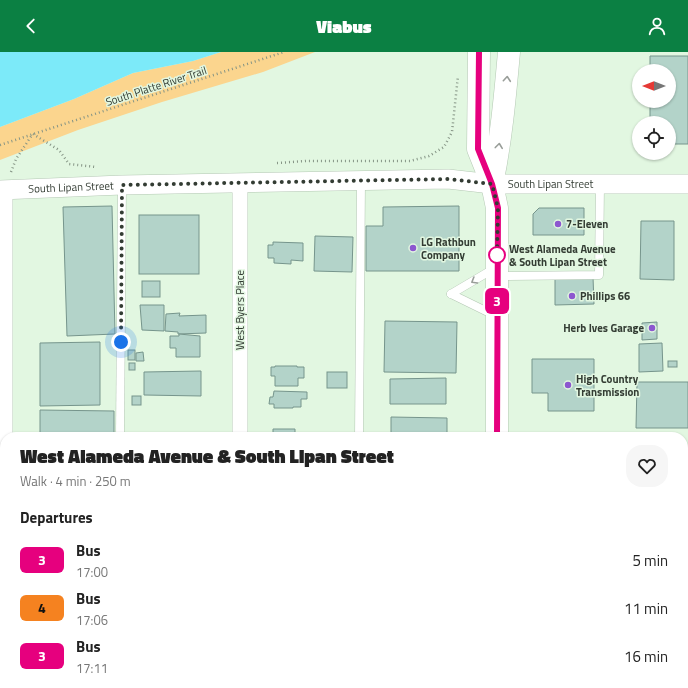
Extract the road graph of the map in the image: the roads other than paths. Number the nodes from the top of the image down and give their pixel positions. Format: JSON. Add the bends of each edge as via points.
{"nodes":[{"id":1,"x":479,"y":52,"type":"edge"},
{"id":2,"x":509,"y":52,"type":"edge"},
{"id":3,"x":361,"y":180,"type":"junction"},
{"id":4,"x":240,"y":183,"type":"junction"},
{"id":5,"x":492,"y":184,"type":"junction"},
{"id":6,"x":600,"y":184,"type":"junction"},
{"id":7,"x":688,"y":184,"type":"edge"},
{"id":8,"x":122,"y":185,"type":"junction"},
{"id":9,"x":2,"y":190,"type":"edge"},
{"id":10,"x":497,"y":272,"type":"junction"},
{"id":11,"x":497,"y":316,"type":"junction"},
{"id":12,"x":4,"y":432,"type":"edge"},
{"id":13,"x":120,"y":432,"type":"edge"},
{"id":14,"x":240,"y":432,"type":"edge"},
{"id":15,"x":359,"y":432,"type":"edge"},
{"id":16,"x":497,"y":432,"type":"edge"}],
"edges":[{"from":1,"to":5,"type":"main road","via":[[478,149]]},
{"from":5,"to":2,"type":"main road","one_way":true},
{"from":3,"to":4,"type":"street","name":"South Lipan Street"},
{"from":3,"to":5,"type":"street","name":"South Lipan Street","via":[[448,179]]},
{"from":3,"to":15,"type":"lane"},
{"from":4,"to":8,"type":"street","name":"South Lipan Street"},
{"from":4,"to":14,"type":"street","name":"West Byers Place"},
{"from":5,"to":6,"type":"street","name":"South Lipan Street"},
{"from":5,"to":10,"type":"main road","via":[[498,208]]},
{"from":6,"to":7,"type":"street","name":"South Lipan Street"},
{"from":6,"to":10,"type":"lane","via":[[600,275]]},
{"from":8,"to":9,"type":"street","name":"South Lipan Street"},
{"from":8,"to":13,"type":"lane"},
{"from":9,"to":12,"type":"street"},
{"from":10,"to":11,"type":"main road"},
{"from":10,"to":11,"type":"lane","one_way":true,"via":[[451,294]]},
{"from":11,"to":16,"type":"main road"}]}
